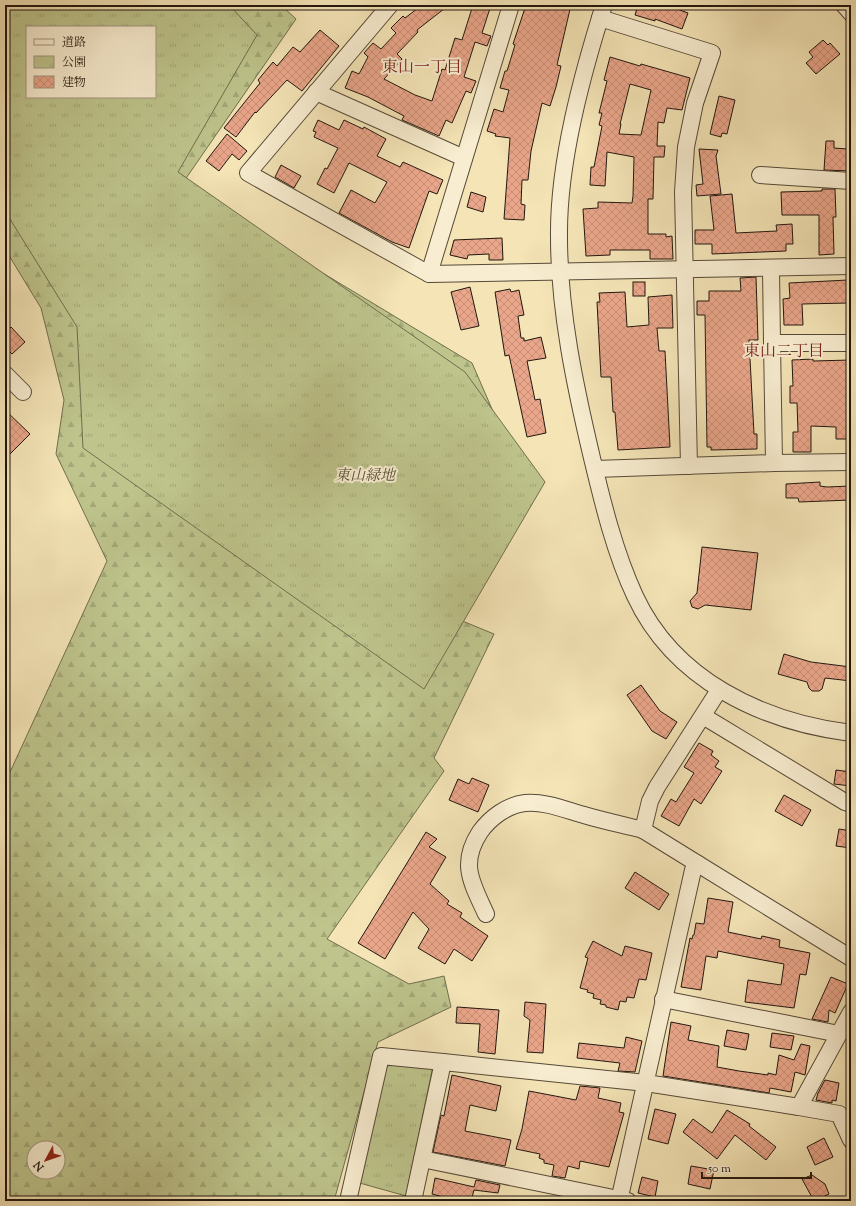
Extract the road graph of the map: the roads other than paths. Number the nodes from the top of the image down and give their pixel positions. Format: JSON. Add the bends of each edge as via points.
{"nodes":[{"id":1,"x":390,"y":5,"type":"edge"},
{"id":2,"x":511,"y":5,"type":"edge"},
{"id":3,"x":844,"y":5,"type":"edge"},
{"id":4,"x":602,"y":12,"type":"edge"},
{"id":5,"x":851,"y":13,"type":"edge"},
{"id":6,"x":316,"y":92,"type":"junction"},
{"id":7,"x":464,"y":158,"type":"junction"},
{"id":8,"x":760,"y":175,"type":"dead end"},
{"id":9,"x":851,"y":181,"type":"edge"},
{"id":10,"x":851,"y":266,"type":"edge"},
{"id":11,"x":771,"y":268,"type":"junction"},
{"id":12,"x":684,"y":269,"type":"junction"},
{"id":13,"x":560,"y":271,"type":"junction"},
{"id":14,"x":429,"y":274,"type":"junction"},
{"id":15,"x":851,"y":342,"type":"edge"},
{"id":16,"x":772,"y":343,"type":"junction"},
{"id":17,"x":5,"y":374,"type":"edge"},
{"id":18,"x":22,"y":392,"type":"dead end"},
{"id":19,"x":851,"y":462,"type":"edge"},
{"id":20,"x":774,"y":463,"type":"junction"},
{"id":21,"x":689,"y":466,"type":"junction"},
{"id":22,"x":595,"y":469,"type":"junction"},
{"id":23,"x":719,"y":690,"type":"junction"},
{"id":24,"x":703,"y":716,"type":"junction"},
{"id":25,"x":851,"y":733,"type":"edge"},
{"id":26,"x":851,"y":804,"type":"edge"},
{"id":27,"x":643,"y":830,"type":"junction"},
{"id":28,"x":698,"y":864,"type":"junction"},
{"id":29,"x":486,"y":914,"type":"dead end"},
{"id":30,"x":851,"y":958,"type":"edge"},
{"id":31,"x":663,"y":999,"type":"junction"},
{"id":32,"x":851,"y":1012,"type":"edge"},
{"id":33,"x":839,"y":1034,"type":"junction"},
{"id":34,"x":443,"y":1062,"type":"junction"},
{"id":35,"x":646,"y":1083,"type":"junction"},
{"id":36,"x":799,"y":1107,"type":"junction"},
{"id":37,"x":851,"y":1140,"type":"edge"},
{"id":38,"x":422,"y":1160,"type":"junction"},
{"id":39,"x":622,"y":1200,"type":"edge"},
{"id":40,"x":348,"y":1201,"type":"edge"},
{"id":41,"x":412,"y":1201,"type":"edge"}],
"edges":[{"from":1,"to":6,"type":"street"},
{"from":2,"to":7,"type":"street"},
{"from":3,"to":5,"type":"street"},
{"from":4,"to":12,"type":"street","via":[[712,53],[695,103],[686,147],[683,192]]},
{"from":4,"to":13,"type":"street","via":[[568,142],[559,235]]},
{"from":6,"to":7,"type":"street"},
{"from":6,"to":14,"type":"street","via":[[248,174]]},
{"from":7,"to":14,"type":"street"},
{"from":8,"to":9,"type":"street"},
{"from":10,"to":11,"type":"street"},
{"from":11,"to":12,"type":"street"},
{"from":11,"to":16,"type":"street"},
{"from":12,"to":13,"type":"street"},
{"from":12,"to":21,"type":"street"},
{"from":13,"to":14,"type":"street"},
{"from":13,"to":22,"type":"street","via":[[577,392]]},
{"from":15,"to":16,"type":"street"},
{"from":16,"to":20,"type":"street"},
{"from":17,"to":18,"type":"street"},
{"from":19,"to":20,"type":"street"},
{"from":20,"to":21,"type":"street"},
{"from":21,"to":22,"type":"street"},
{"from":22,"to":23,"type":"street","via":[[628,580],[642,611],[677,655]]},
{"from":23,"to":24,"type":"street"},
{"from":23,"to":25,"type":"street","via":[[775,716]]},
{"from":24,"to":26,"type":"street"},
{"from":24,"to":27,"type":"street","via":[[657,787],[650,801]]},
{"from":27,"to":28,"type":"street"},
{"from":27,"to":29,"type":"street","via":[[546,805],[514,805],[485,825],[473,843],[468,859],[471,880]]},
{"from":28,"to":30,"type":"street"},
{"from":28,"to":31,"type":"street","via":[[693,870]]},
{"from":31,"to":33,"type":"street"},
{"from":31,"to":35,"type":"street"},
{"from":32,"to":33,"type":"street"},
{"from":33,"to":36,"type":"street"},
{"from":34,"to":35,"type":"street"},
{"from":34,"to":38,"type":"street"},
{"from":34,"to":40,"type":"street","via":[[381,1056]]},
{"from":35,"to":36,"type":"street"},
{"from":35,"to":39,"type":"street"},
{"from":36,"to":37,"type":"street","via":[[839,1114]]},
{"from":38,"to":39,"type":"street"},
{"from":38,"to":41,"type":"street"}]}
